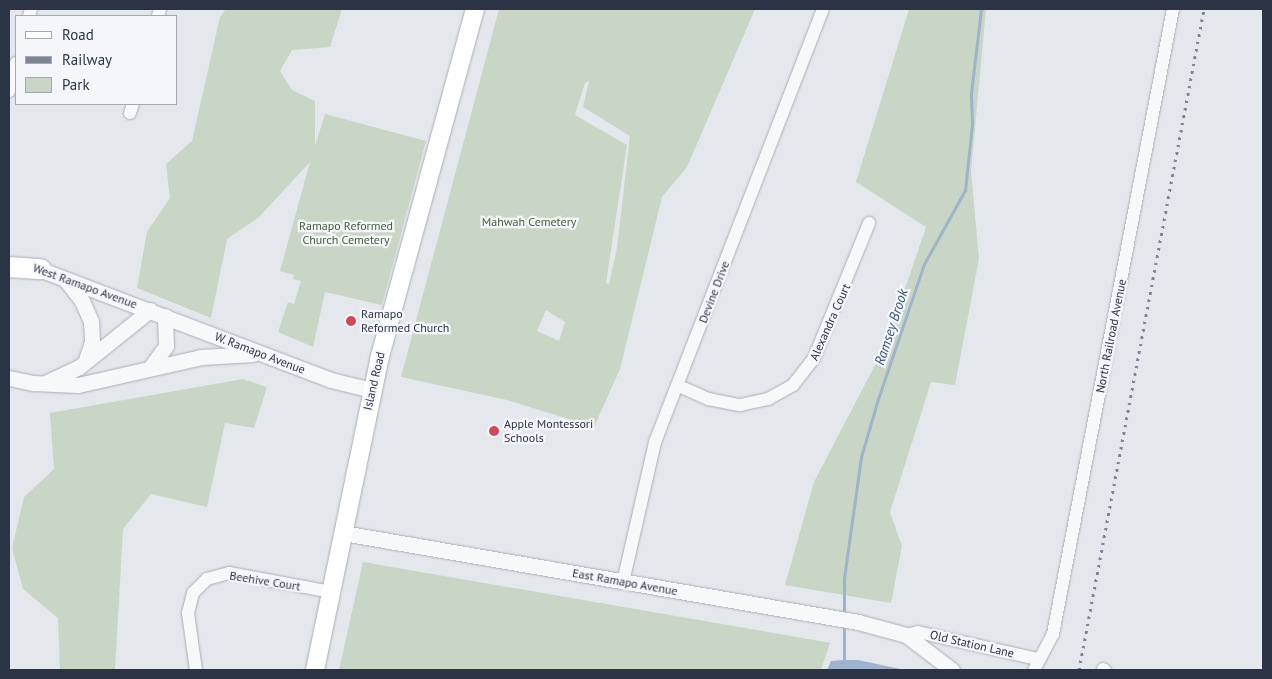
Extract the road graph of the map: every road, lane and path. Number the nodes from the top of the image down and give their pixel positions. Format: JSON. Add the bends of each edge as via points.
{"nodes":[{"id":1,"x":476,"y":9,"type":"edge"},
{"id":2,"x":823,"y":9,"type":"edge"},
{"id":3,"x":1173,"y":9,"type":"edge"},
{"id":4,"x":15,"y":67,"type":"edge"},
{"id":5,"x":9,"y":91,"type":"edge"},
{"id":6,"x":869,"y":223,"type":"dead end"},
{"id":7,"x":9,"y":258,"type":"edge"},
{"id":8,"x":9,"y":267,"type":"edge"},
{"id":9,"x":41,"y":269,"type":"junction"},
{"id":10,"x":64,"y":278,"type":"junction"},
{"id":11,"x":150,"y":310,"type":"junction"},
{"id":12,"x":165,"y":316,"type":"junction"},
{"id":13,"x":267,"y":355,"type":"junction"},
{"id":14,"x":85,"y":362,"type":"junction"},
{"id":15,"x":150,"y":368,"type":"junction"},
{"id":16,"x":9,"y":378,"type":"edge"},
{"id":17,"x":43,"y":384,"type":"junction"},
{"id":18,"x":679,"y":386,"type":"junction"},
{"id":19,"x":372,"y":390,"type":"junction"},
{"id":20,"x":343,"y":533,"type":"junction"},
{"id":21,"x":624,"y":582,"type":"junction"},
{"id":22,"x":332,"y":592,"type":"junction"},
{"id":23,"x":906,"y":635,"type":"junction"},
{"id":24,"x":1036,"y":665,"type":"edge"},
{"id":25,"x":196,"y":670,"type":"edge"},
{"id":26,"x":315,"y":670,"type":"edge"},
{"id":27,"x":952,"y":670,"type":"edge"}],
"edges":[{"from":1,"to":19,"type":"main road","name":"Island Road","via":[[429,168]]},
{"from":2,"to":18,"type":"street","name":"Devine Drive"},
{"from":3,"to":24,"type":"street","name":"North Railroad Avenue","via":[[1054,634]]},
{"from":4,"to":5,"type":"street"},
{"from":6,"to":18,"type":"street","name":"Alexandra Court","via":[[852,272],[814,358],[793,384],[768,399],[740,405],[708,400]]},
{"from":7,"to":9,"type":"street","name":"West Ramapo Avenue"},
{"from":8,"to":9,"type":"highway"},
{"from":9,"to":10,"type":"street","name":"West Ramapo Avenue"},
{"from":10,"to":11,"type":"street","name":"West Ramapo Avenue"},
{"from":10,"to":14,"type":"street","via":[[82,301],[91,321],[92,342]]},
{"from":11,"to":12,"type":"street","name":"W. Ramapo Avenue"},
{"from":11,"to":14,"type":"street","name":"West Ramapo Avenue"},
{"from":12,"to":13,"type":"street","name":"W. Ramapo Avenue"},
{"from":12,"to":15,"type":"street","via":[[166,346]]},
{"from":13,"to":15,"type":"street","name":"West Ramapo Avenue","via":[[213,355]]},
{"from":13,"to":19,"type":"street","name":"W. Ramapo Avenue","via":[[340,383]]},
{"from":14,"to":17,"type":"street","name":"West Ramapo Avenue","via":[[66,376]]},
{"from":15,"to":17,"type":"street","name":"West Ramapo Avenue","via":[[78,386]]},
{"from":16,"to":17,"type":"street","name":"West Ramapo Avenue"},
{"from":18,"to":21,"type":"street","name":"Devine Drive","via":[[655,442]]},
{"from":19,"to":20,"type":"main road","name":"Island Road"},
{"from":20,"to":21,"type":"street","name":"East Ramapo Avenue"},
{"from":20,"to":22,"type":"main road","name":"Island Road"},
{"from":21,"to":23,"type":"street","name":"East Ramapo Avenue","via":[[858,622]]},
{"from":22,"to":25,"type":"street","name":"Beehive Court","via":[[229,573],[207,579],[193,593],[188,608]]},
{"from":22,"to":26,"type":"main road","name":"Island Road"},
{"from":23,"to":24,"type":"street","name":"Old Station Lane","via":[[918,632]]},
{"from":23,"to":27,"type":"street"}]}
